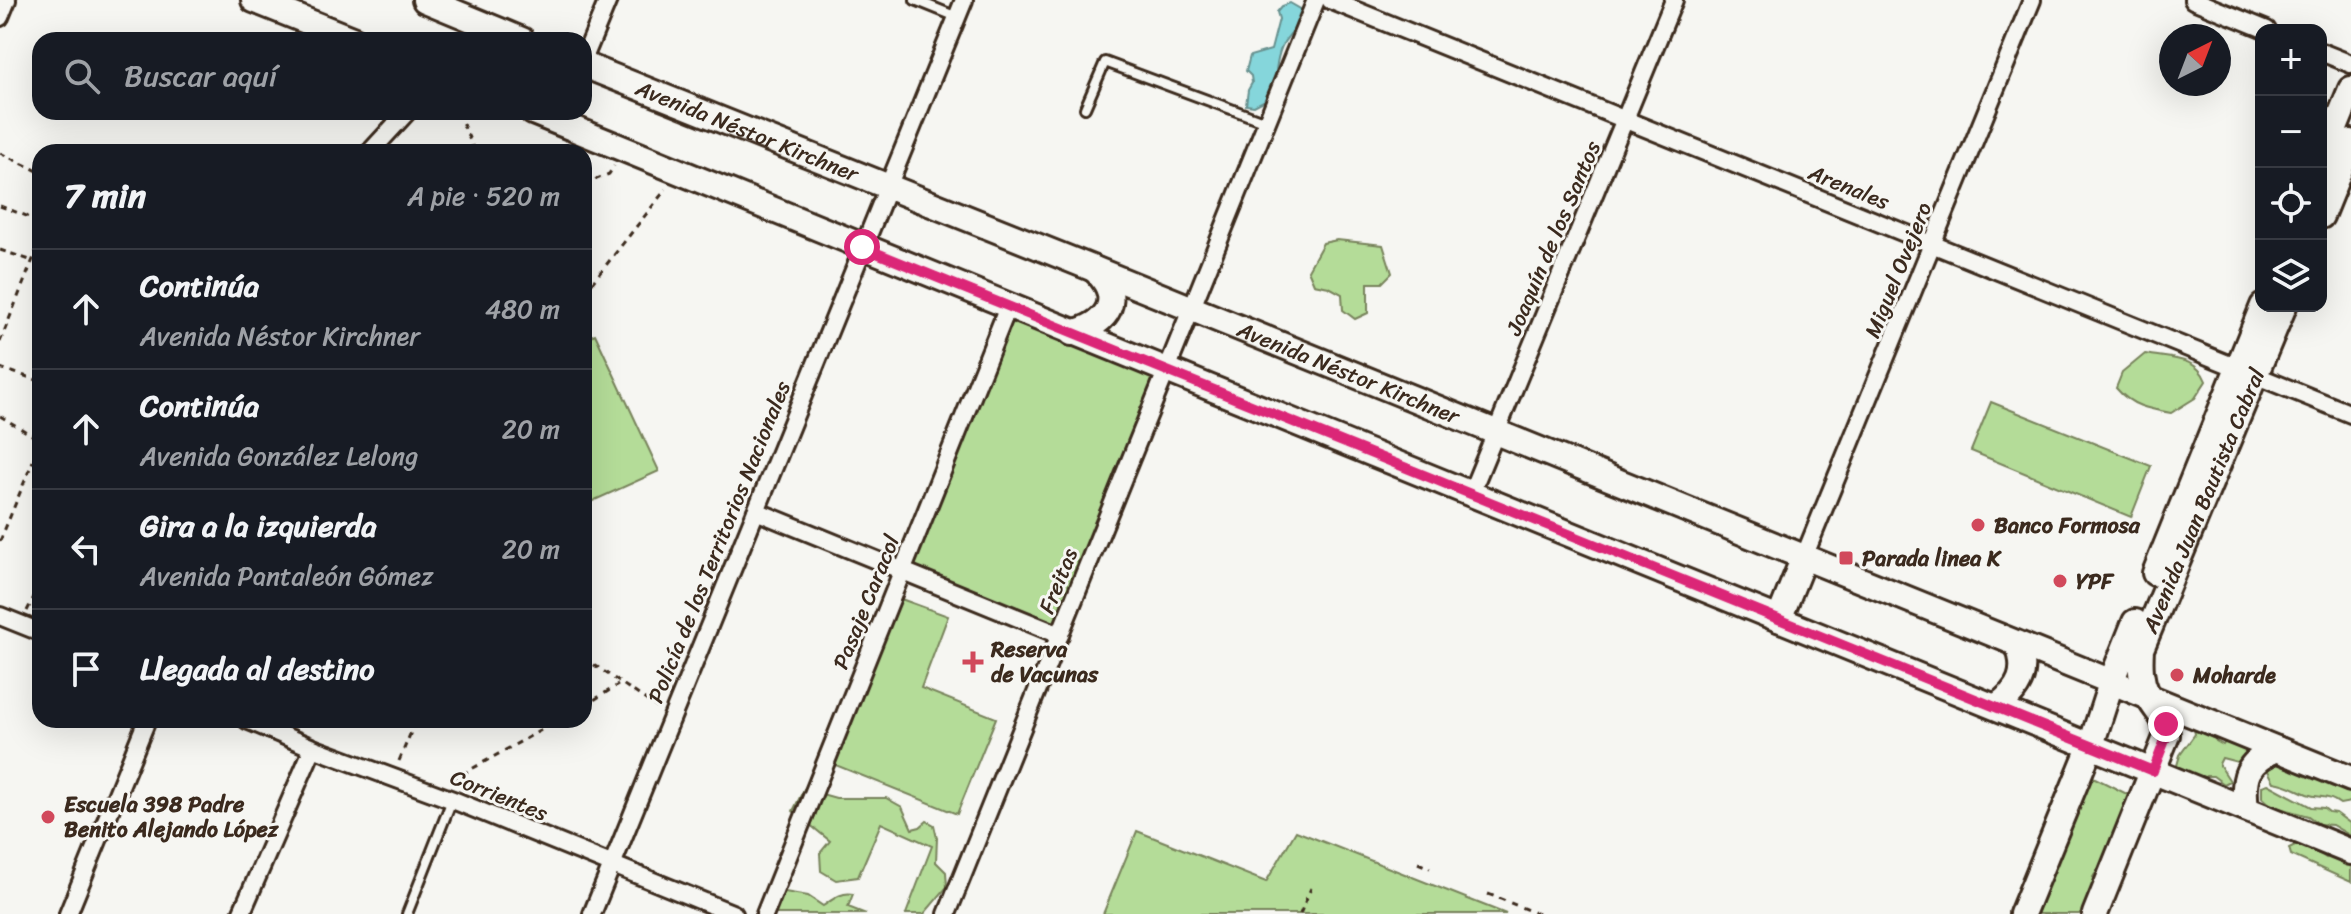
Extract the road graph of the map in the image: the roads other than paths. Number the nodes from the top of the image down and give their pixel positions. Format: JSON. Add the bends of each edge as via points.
{"nodes":[{"id":1,"x":7,"y":0,"type":"edge"},
{"id":2,"x":254,"y":0,"type":"edge"},
{"id":3,"x":425,"y":0,"type":"edge"},
{"id":4,"x":608,"y":0,"type":"edge"},
{"id":5,"x":915,"y":0,"type":"edge"},
{"id":6,"x":964,"y":0,"type":"edge"},
{"id":7,"x":1316,"y":0,"type":"edge"},
{"id":8,"x":1330,"y":0,"type":"edge"},
{"id":9,"x":1674,"y":0,"type":"edge"},
{"id":10,"x":2032,"y":0,"type":"edge"},
{"id":11,"x":2193,"y":0,"type":"edge"},
{"id":12,"x":0,"y":17,"type":"edge"},
{"id":13,"x":957,"y":17,"type":"junction"},
{"id":14,"x":2255,"y":25,"type":"edge"},
{"id":15,"x":334,"y":32,"type":"edge"},
{"id":16,"x":503,"y":32,"type":"edge"},
{"id":17,"x":592,"y":39,"type":"edge"},
{"id":18,"x":2327,"y":54,"type":"edge"},
{"id":19,"x":2351,"y":64,"type":"edge"},
{"id":20,"x":592,"y":68,"type":"edge"},
{"id":21,"x":2351,"y":89,"type":"edge"},
{"id":22,"x":1085,"y":108,"type":"dead end"},
{"id":23,"x":400,"y":120,"type":"edge"},
{"id":24,"x":567,"y":120,"type":"edge"},
{"id":25,"x":1626,"y":120,"type":"junction"},
{"id":26,"x":1267,"y":123,"type":"junction"},
{"id":27,"x":2351,"y":142,"type":"edge"},
{"id":28,"x":377,"y":144,"type":"edge"},
{"id":29,"x":2327,"y":148,"type":"edge"},
{"id":30,"x":887,"y":187,"type":"junction"},
{"id":31,"x":2327,"y":201,"type":"edge"},
{"id":32,"x":1932,"y":245,"type":"junction"},
{"id":33,"x":862,"y":247,"type":"junction"},
{"id":34,"x":1094,"y":269,"type":"junction"},
{"id":35,"x":1008,"y":307,"type":"junction"},
{"id":36,"x":1192,"y":310,"type":"junction"},
{"id":37,"x":2262,"y":312,"type":"edge"},
{"id":38,"x":2281,"y":312,"type":"edge"},
{"id":39,"x":1072,"y":333,"type":"junction"},
{"id":40,"x":2248,"y":371,"type":"junction"},
{"id":41,"x":1167,"y":372,"type":"junction"},
{"id":42,"x":2351,"y":414,"type":"edge"},
{"id":43,"x":1495,"y":434,"type":"junction"},
{"id":44,"x":1471,"y":493,"type":"junction"},
{"id":45,"x":756,"y":511,"type":"junction"},
{"id":46,"x":1804,"y":557,"type":"junction"},
{"id":47,"x":903,"y":570,"type":"junction"},
{"id":48,"x":0,"y":616,"type":"edge"},
{"id":49,"x":1779,"y":619,"type":"junction"},
{"id":50,"x":32,"y":629,"type":"edge"},
{"id":51,"x":1060,"y":635,"type":"junction"},
{"id":52,"x":2017,"y":644,"type":"junction"},
{"id":53,"x":2111,"y":681,"type":"junction"},
{"id":54,"x":2148,"y":697,"type":"junction"},
{"id":55,"x":1997,"y":706,"type":"junction"},
{"id":56,"x":144,"y":728,"type":"edge"},
{"id":57,"x":266,"y":728,"type":"edge"},
{"id":58,"x":2091,"y":745,"type":"junction"},
{"id":59,"x":313,"y":748,"type":"junction"},
{"id":60,"x":2277,"y":749,"type":"junction"},
{"id":61,"x":2153,"y":771,"type":"junction"},
{"id":62,"x":2351,"y":779,"type":"edge"},
{"id":63,"x":453,"y":800,"type":"junction"},
{"id":64,"x":2246,"y":809,"type":"junction"},
{"id":65,"x":2351,"y":852,"type":"edge"},
{"id":66,"x":612,"y":865,"type":"junction"},
{"id":67,"x":68,"y":914,"type":"edge"},
{"id":68,"x":241,"y":914,"type":"edge"},
{"id":69,"x":407,"y":914,"type":"edge"},
{"id":70,"x":592,"y":914,"type":"edge"},
{"id":71,"x":734,"y":914,"type":"edge"},
{"id":72,"x":765,"y":914,"type":"edge"},
{"id":73,"x":947,"y":914,"type":"edge"},
{"id":74,"x":2022,"y":914,"type":"edge"},
{"id":75,"x":2095,"y":914,"type":"edge"}],
"edges":[{"from":1,"to":12,"type":"street"},
{"from":2,"to":15,"type":"main road"},
{"from":3,"to":16,"type":"main road"},
{"from":4,"to":17,"type":"street"},
{"from":5,"to":13,"type":"lane"},
{"from":6,"to":13,"type":"street","name":"Policía de los Territorios Nacionales"},
{"from":7,"to":26,"type":"street","name":"Freitas"},
{"from":8,"to":25,"type":"street","name":"Arenales"},
{"from":9,"to":25,"type":"street","name":"Joaquín de los Santos"},
{"from":10,"to":32,"type":"street","name":"Miguel Ovejero"},
{"from":11,"to":14,"type":"street"},
{"from":13,"to":30,"type":"street","name":"Policía de los Territorios Nacionales"},
{"from":18,"to":19,"type":"street"},
{"from":20,"to":30,"type":"main road","name":"Avenida Néstor Kirchner"},
{"from":21,"to":29,"type":"main road"},
{"from":22,"to":26,"type":"lane","via":[[1105,62]]},
{"from":23,"to":28,"type":"street"},
{"from":24,"to":33,"type":"main road","via":[[624,149]]},
{"from":25,"to":32,"type":"street","name":"Arenales"},
{"from":25,"to":43,"type":"street","name":"Joaquín de los Santos"},
{"from":26,"to":36,"type":"street","name":"Freitas"},
{"from":27,"to":31,"type":"main road"},
{"from":30,"to":33,"type":"street","name":"Policía de los Territorios Nacionales"},
{"from":30,"to":34,"type":"main road","name":"Avenida Néstor Kirchner"},
{"from":32,"to":40,"type":"street","name":"Arenales"},
{"from":32,"to":46,"type":"street","name":"Miguel Ovejero"},
{"from":33,"to":35,"type":"main road"},
{"from":33,"to":45,"type":"street","name":"Policía de los Territorios Nacionales"},
{"from":34,"to":36,"type":"main road","name":"Avenida Néstor Kirchner"},
{"from":34,"to":39,"type":"main road","via":[[1110,288],[1111,302],[1099,322]]},
{"from":35,"to":39,"type":"main road"},
{"from":35,"to":47,"type":"street","name":"Pasaje Caracol"},
{"from":36,"to":41,"type":"street","name":"Freitas"},
{"from":36,"to":43,"type":"main road","name":"Avenida Néstor Kirchner"},
{"from":37,"to":40,"type":"main road","name":"Avenida Juan Bautista Cabral"},
{"from":38,"to":40,"type":"main road","name":"Avenida Juan Bautista Cabral"},
{"from":39,"to":41,"type":"main road"},
{"from":40,"to":42,"type":"street","name":"Arenales"},
{"from":40,"to":53,"type":"main road","name":"Avenida Juan Bautista Cabral"},
{"from":40,"to":54,"type":"main road","name":"Avenida Juan Bautista Cabral","via":[[2141,649],[2140,673]]},
{"from":41,"to":44,"type":"main road"},
{"from":41,"to":51,"type":"street","name":"Freitas"},
{"from":43,"to":44,"type":"street","name":"Joaquín de los Santos"},
{"from":43,"to":46,"type":"main road","name":"Avenida Néstor Kirchner"},
{"from":44,"to":49,"type":"main road"},
{"from":45,"to":47,"type":"street"},
{"from":45,"to":66,"type":"street","name":"Policía de los Territorios Nacionales"},
{"from":46,"to":49,"type":"main road"},
{"from":46,"to":52,"type":"main road","name":"Avenida Néstor Kirchner"},
{"from":47,"to":51,"type":"street"},
{"from":47,"to":72,"type":"street","name":"Pasaje Caracol"},
{"from":48,"to":50,"type":"street"},
{"from":49,"to":55,"type":"main road"},
{"from":51,"to":73,"type":"street","name":"Freitas"},
{"from":52,"to":53,"type":"main road","name":"Avenida Néstor Kirchner"},
{"from":52,"to":55,"type":"main road","via":[[2024,669],[2020,684]]},
{"from":53,"to":54,"type":"main road","name":"Avenida Néstor Kirchner"},
{"from":53,"to":58,"type":"main road","name":"Avenida Juan Bautista Cabral"},
{"from":54,"to":60,"type":"main road","name":"Avenida Néstor Kirchner"},
{"from":54,"to":61,"type":"main road","name":"Avenida Juan Bautista Cabral","via":[[2163,715],[2167,735]]},
{"from":55,"to":58,"type":"main road"},
{"from":56,"to":67,"type":"street"},
{"from":57,"to":59,"type":"street","name":"Corrientes"},
{"from":58,"to":61,"type":"main road"},
{"from":58,"to":74,"type":"main road","name":"Avenida Juan Bautista Cabral"},
{"from":59,"to":63,"type":"street","name":"Corrientes"},
{"from":59,"to":68,"type":"street"},
{"from":60,"to":62,"type":"main road","name":"Avenida Néstor Kirchner"},
{"from":60,"to":64,"type":"main road","via":[[2260,756],[2250,768],[2244,781]]},
{"from":61,"to":64,"type":"main road"},
{"from":61,"to":75,"type":"main road","name":"Avenida Juan Bautista Cabral"},
{"from":63,"to":66,"type":"street","name":"Corrientes"},
{"from":63,"to":69,"type":"lane"},
{"from":64,"to":65,"type":"main road"},
{"from":66,"to":70,"type":"street","name":"Policía de los Territorios Nacionales"},
{"from":66,"to":71,"type":"street","name":"Corrientes"}]}
